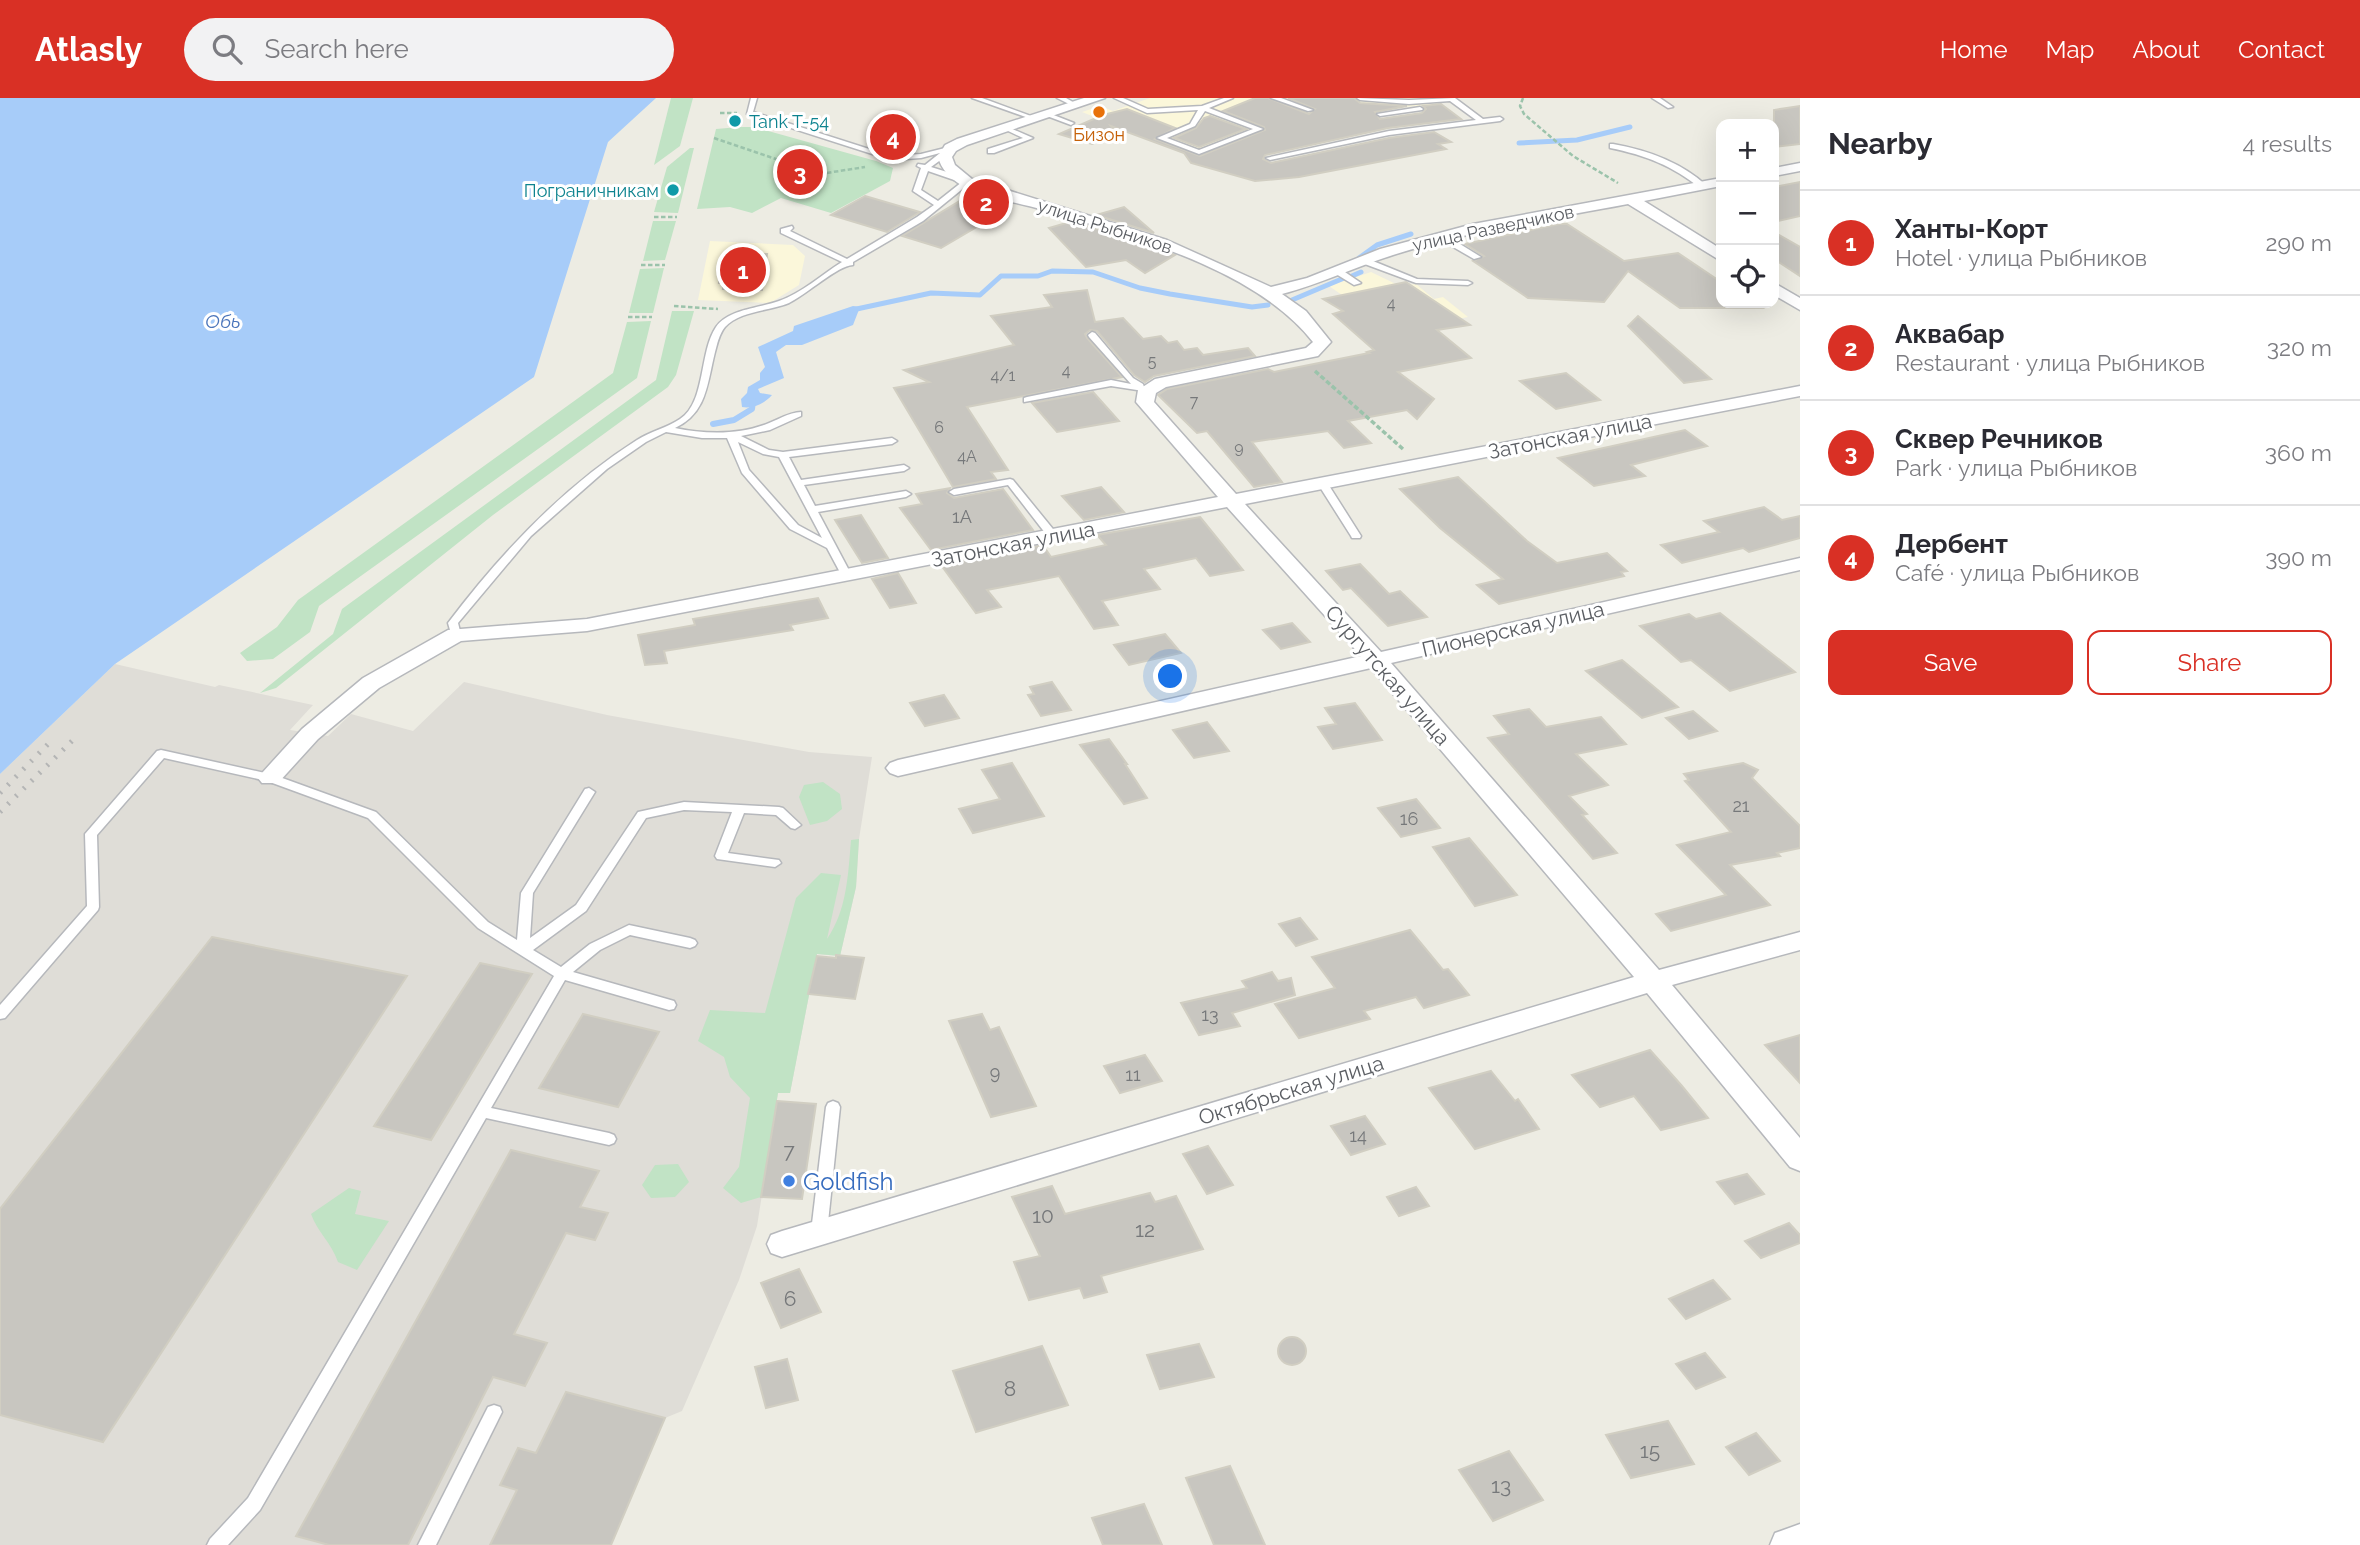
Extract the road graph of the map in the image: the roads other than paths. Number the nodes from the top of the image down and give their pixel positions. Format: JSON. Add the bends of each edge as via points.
{"nodes":[{"id":1,"x":754,"y":98,"type":"edge"},
{"id":2,"x":975,"y":98,"type":"edge"},
{"id":3,"x":1060,"y":98,"type":"edge"},
{"id":4,"x":1098,"y":98,"type":"edge"},
{"id":5,"x":1117,"y":98,"type":"edge"},
{"id":6,"x":1230,"y":98,"type":"edge"},
{"id":7,"x":1274,"y":98,"type":"edge"},
{"id":8,"x":1360,"y":98,"type":"edge"},
{"id":9,"x":1655,"y":98,"type":"edge"},
{"id":10,"x":1453,"y":100,"type":"edge"},
{"id":11,"x":1075,"y":106,"type":"junction"},
{"id":12,"x":1670,"y":107,"type":"dead end"},
{"id":13,"x":1203,"y":108,"type":"junction"},
{"id":14,"x":1310,"y":110,"type":"dead end"},
{"id":15,"x":1380,"y":114,"type":"dead end"},
{"id":16,"x":1042,"y":117,"type":"junction"},
{"id":17,"x":1500,"y":119,"type":"dead end"},
{"id":18,"x":1480,"y":120,"type":"junction"},
{"id":19,"x":1071,"y":123,"type":"dead end"},
{"id":20,"x":1008,"y":129,"type":"junction"},
{"id":21,"x":1613,"y":146,"type":"dead end"},
{"id":22,"x":950,"y":148,"type":"junction"},
{"id":23,"x":992,"y":151,"type":"dead end"},
{"id":24,"x":1270,"y":158,"type":"dead end"},
{"id":25,"x":901,"y":160,"type":"junction"},
{"id":26,"x":1800,"y":167,"type":"edge"},
{"id":27,"x":925,"y":168,"type":"junction"},
{"id":28,"x":1779,"y":171,"type":"edge"},
{"id":29,"x":967,"y":181,"type":"junction"},
{"id":30,"x":1716,"y":183,"type":"edge"},
{"id":31,"x":1703,"y":186,"type":"junction"},
{"id":32,"x":1637,"y":199,"type":"junction"},
{"id":33,"x":938,"y":205,"type":"junction"},
{"id":34,"x":789,"y":228,"type":"dead end"},
{"id":35,"x":1444,"y":238,"type":"junction"},
{"id":36,"x":1716,"y":253,"type":"edge"},
{"id":37,"x":1476,"y":257,"type":"dead end"},
{"id":38,"x":1365,"y":261,"type":"junction"},
{"id":39,"x":850,"y":263,"type":"junction"},
{"id":40,"x":1339,"y":272,"type":"junction"},
{"id":41,"x":1357,"y":283,"type":"dead end"},
{"id":42,"x":1468,"y":283,"type":"dead end"},
{"id":43,"x":1779,"y":291,"type":"edge"},
{"id":44,"x":1271,"y":292,"type":"junction"},
{"id":45,"x":1800,"y":305,"type":"edge"},
{"id":46,"x":1092,"y":335,"type":"dead end"},
{"id":47,"x":1147,"y":390,"type":"junction"},
{"id":48,"x":1800,"y":390,"type":"edge"},
{"id":49,"x":1027,"y":400,"type":"dead end"},
{"id":50,"x":798,"y":414,"type":"dead end"},
{"id":51,"x":668,"y":430,"type":"junction"},
{"id":52,"x":731,"y":436,"type":"junction"},
{"id":53,"x":892,"y":441,"type":"dead end"},
{"id":54,"x":783,"y":456,"type":"junction"},
{"id":55,"x":904,"y":468,"type":"dead end"},
{"id":56,"x":797,"y":483,"type":"junction"},
{"id":57,"x":1323,"y":484,"type":"junction"},
{"id":58,"x":954,"y":492,"type":"dead end"},
{"id":59,"x":906,"y":494,"type":"dead end"},
{"id":60,"x":1232,"y":502,"type":"junction"},
{"id":61,"x":811,"y":510,"type":"junction"},
{"id":62,"x":1054,"y":536,"type":"junction"},
{"id":63,"x":1356,"y":536,"type":"dead end"},
{"id":64,"x":831,"y":547,"type":"junction"},
{"id":65,"x":1800,"y":564,"type":"edge"},
{"id":66,"x":847,"y":576,"type":"junction"},
{"id":67,"x":456,"y":635,"type":"junction"},
{"id":68,"x":1377,"y":661,"type":"junction"},
{"id":69,"x":898,"y":768,"type":"dead end"},
{"id":70,"x":270,"y":778,"type":"junction"},
{"id":71,"x":589,"y":792,"type":"dead end"},
{"id":72,"x":739,"y":809,"type":"junction"},
{"id":73,"x":794,"y":825,"type":"dead end"},
{"id":74,"x":775,"y":863,"type":"dead end"},
{"id":75,"x":1800,"y":941,"type":"edge"},
{"id":76,"x":690,"y":943,"type":"dead end"},
{"id":77,"x":523,"y":950,"type":"junction"},
{"id":78,"x":562,"y":974,"type":"junction"},
{"id":79,"x":1653,"y":981,"type":"junction"},
{"id":80,"x":669,"y":1004,"type":"dead end"},
{"id":81,"x":0,"y":1014,"type":"edge"},
{"id":82,"x":833,"y":1107,"type":"dead end"},
{"id":83,"x":482,"y":1112,"type":"junction"},
{"id":84,"x":610,"y":1139,"type":"dead end"},
{"id":85,"x":1800,"y":1158,"type":"edge"},
{"id":86,"x":818,"y":1233,"type":"junction"},
{"id":87,"x":782,"y":1244,"type":"dead end"},
{"id":88,"x":494,"y":1412,"type":"dead end"},
{"id":89,"x":1800,"y":1541,"type":"edge"},
{"id":90,"x":216,"y":1545,"type":"edge"},
{"id":91,"x":427,"y":1545,"type":"edge"},
{"id":92,"x":1788,"y":1545,"type":"edge"}],
"edges":[{"from":1,"to":25,"type":"lane","via":[[748,114]]},
{"from":2,"to":16,"type":"lane"},
{"from":3,"to":11,"type":"lane"},
{"from":4,"to":11,"type":"street"},
{"from":5,"to":13,"type":"lane","via":[[1147,111]]},
{"from":6,"to":13,"type":"lane"},
{"from":7,"to":14,"type":"lane"},
{"from":8,"to":10,"type":"lane"},
{"from":9,"to":12,"type":"lane"},
{"from":10,"to":15,"type":"lane"},
{"from":10,"to":18,"type":"lane"},
{"from":11,"to":16,"type":"street"},
{"from":13,"to":13,"type":"lane","via":[[1214,112],[1259,129],[1199,152],[1161,138],[1193,125]]},
{"from":16,"to":19,"type":"lane"},
{"from":16,"to":20,"type":"street"},
{"from":17,"to":18,"type":"lane"},
{"from":18,"to":24,"type":"lane"},
{"from":20,"to":22,"type":"street"},
{"from":20,"to":23,"type":"lane","via":[[1030,138]]},
{"from":21,"to":31,"type":"lane","via":[[1669,161]]},
{"from":22,"to":25,"type":"lane"},
{"from":22,"to":27,"type":"lane"},
{"from":22,"to":29,"type":"street","via":[[945,158],[948,167]]},
{"from":25,"to":27,"type":"lane"},
{"from":26,"to":28,"type":"street"},
{"from":27,"to":29,"type":"lane"},
{"from":27,"to":33,"type":"lane","via":[[916,191]]},
{"from":29,"to":33,"type":"lane"},
{"from":29,"to":44,"type":"street","name":"улица Рыбников","via":[[1191,254]]},
{"from":30,"to":31,"type":"street","name":"улица Разведчиков"},
{"from":31,"to":32,"type":"street","name":"улица Разведчиков"},
{"from":32,"to":35,"type":"street","name":"улица Разведчиков"},
{"from":32,"to":36,"type":"street"},
{"from":33,"to":39,"type":"lane"},
{"from":34,"to":39,"type":"lane","via":[[784,231]]},
{"from":35,"to":37,"type":"lane"},
{"from":35,"to":38,"type":"street","name":"улица Разведчиков"},
{"from":38,"to":40,"type":"street","name":"улица Разведчиков"},
{"from":38,"to":42,"type":"lane","via":[[1416,281]]},
{"from":39,"to":51,"type":"lane","via":[[784,302],[736,316],[721,326],[698,404],[685,420]]},
{"from":40,"to":41,"type":"lane"},
{"from":40,"to":44,"type":"street","name":"улица Разведчиков"},
{"from":43,"to":45,"type":"street"},
{"from":44,"to":47,"type":"street","via":[[1316,328],[1322,342],[1312,352],[1161,383]]},
{"from":46,"to":47,"type":"lane","via":[[1130,380]]},
{"from":47,"to":49,"type":"lane","via":[[1111,383]]},
{"from":47,"to":60,"type":"street","name":"Сургутская улица","via":[[1145,402],[1153,414]]},
{"from":48,"to":57,"type":"street","name":"Затонская улица"},
{"from":50,"to":52,"type":"lane","via":[[779,425]]},
{"from":51,"to":52,"type":"lane"},
{"from":51,"to":67,"type":"lane","via":[[643,440],[604,467],[527,534],[453,623]]},
{"from":52,"to":54,"type":"lane"},
{"from":52,"to":64,"type":"lane","via":[[745,471],[793,527]]},
{"from":53,"to":54,"type":"lane"},
{"from":54,"to":56,"type":"lane"},
{"from":55,"to":56,"type":"lane"},
{"from":56,"to":61,"type":"lane"},
{"from":57,"to":60,"type":"street","name":"Затонская улица"},
{"from":57,"to":63,"type":"lane"},
{"from":58,"to":62,"type":"lane","via":[[1010,482]]},
{"from":59,"to":61,"type":"lane"},
{"from":60,"to":62,"type":"street","name":"Затонская улица"},
{"from":60,"to":68,"type":"street","name":"Сургутская улица"},
{"from":61,"to":64,"type":"lane"},
{"from":62,"to":66,"type":"street","name":"Затонская улица"},
{"from":64,"to":66,"type":"lane"},
{"from":65,"to":68,"type":"street","name":"Пионерская улица"},
{"from":66,"to":67,"type":"street","name":"Затонская улица","via":[[587,625]]},
{"from":67,"to":70,"type":"street","name":"Затонская улица","via":[[371,683],[310,734]]},
{"from":68,"to":69,"type":"street","name":"Пионерская улица"},
{"from":68,"to":79,"type":"street","name":"Сургутская улица"},
{"from":70,"to":77,"type":"lane","via":[[372,816],[483,925]]},
{"from":70,"to":81,"type":"lane","via":[[161,754],[91,834],[93,906]]},
{"from":71,"to":77,"type":"lane","via":[[527,893]]},
{"from":72,"to":73,"type":"lane","via":[[779,811]]},
{"from":72,"to":74,"type":"lane","via":[[721,856]]},
{"from":72,"to":77,"type":"lane","via":[[684,806],[642,815],[581,908]]},
{"from":75,"to":79,"type":"street","name":"Октябрьская улица"},
{"from":76,"to":78,"type":"lane","via":[[629,930],[596,947]]},
{"from":77,"to":78,"type":"lane"},
{"from":78,"to":80,"type":"lane"},
{"from":78,"to":83,"type":"lane"},
{"from":79,"to":85,"type":"street","name":"Сургутская улица"},
{"from":79,"to":86,"type":"street","name":"Октябрьская улица"},
{"from":82,"to":86,"type":"lane"},
{"from":83,"to":84,"type":"lane"},
{"from":83,"to":90,"type":"lane","via":[[254,1504]]},
{"from":86,"to":87,"type":"street","name":"Октябрьская улица"},
{"from":88,"to":91,"type":"lane"},
{"from":89,"to":92,"type":"street"}]}
